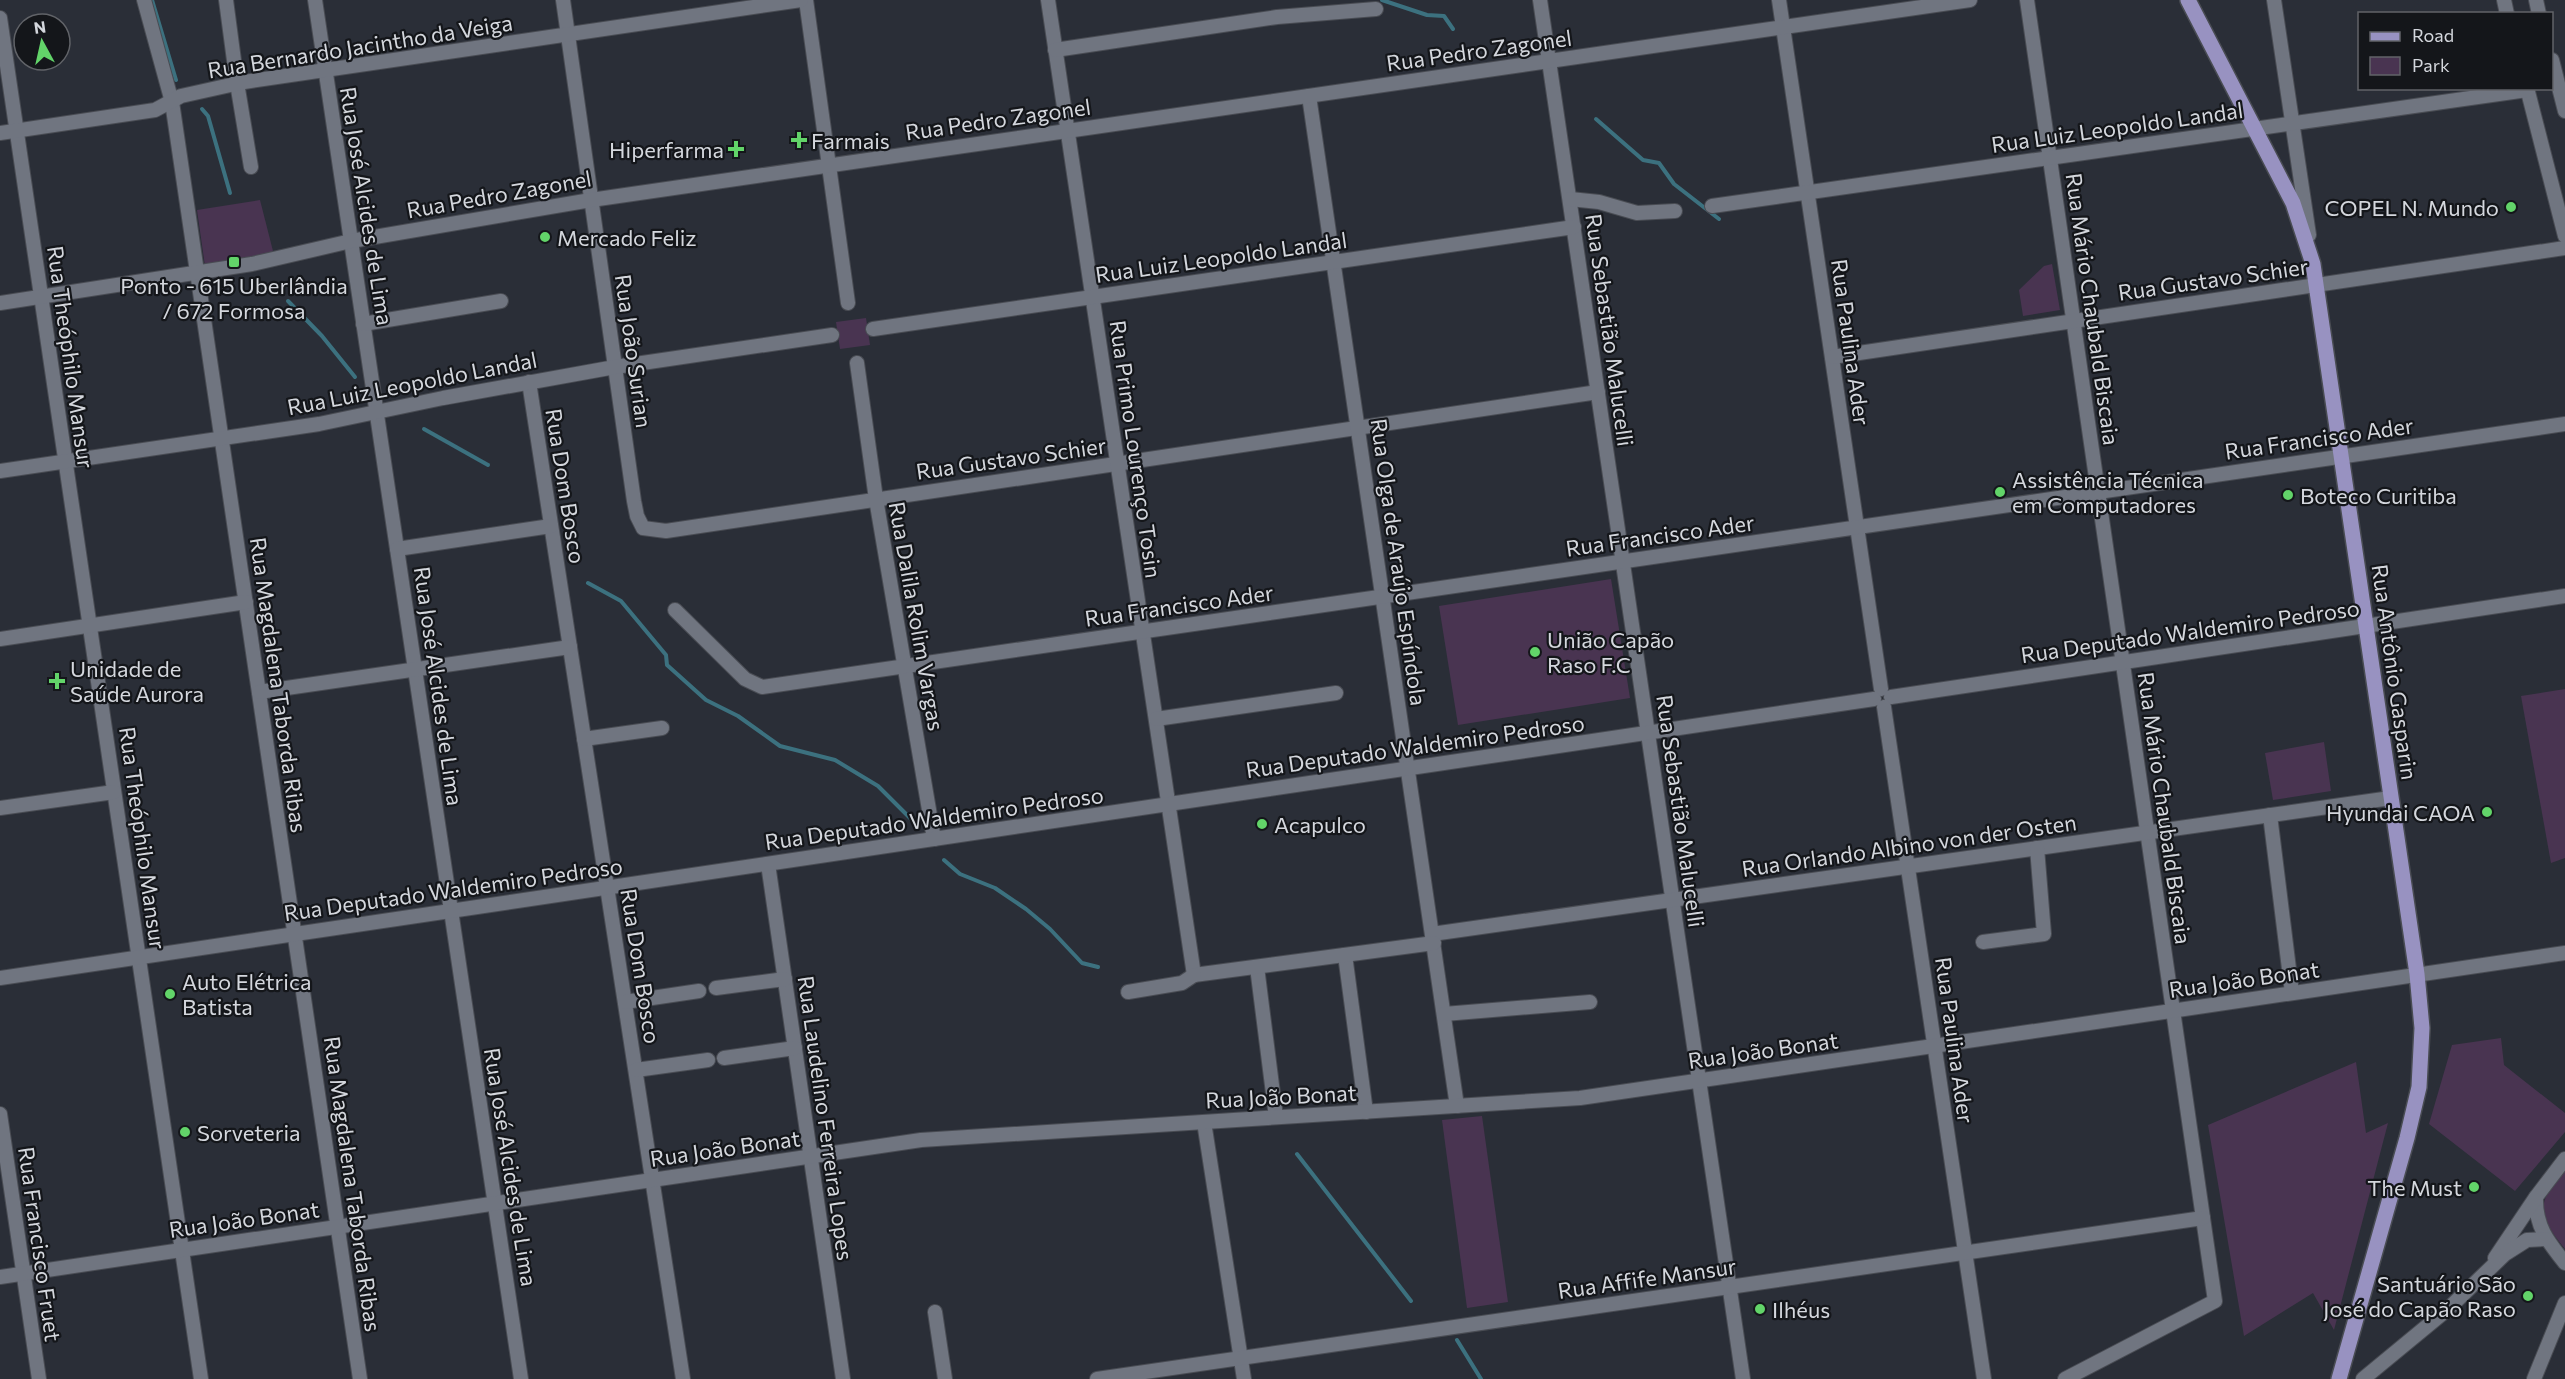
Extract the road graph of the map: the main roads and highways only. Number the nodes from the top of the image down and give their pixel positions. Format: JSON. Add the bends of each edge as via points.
{"nodes":[{"id":1,"x":2188,"y":0,"type":"edge"},
{"id":2,"x":2339,"y":1379,"type":"edge"}],
"edges":[{"from":1,"to":2,"type":"main road","name":"Rua Antônio Gasparin","via":[[2293,203],[2313,264],[2417,974],[2422,1028],[2419,1087]]}]}
